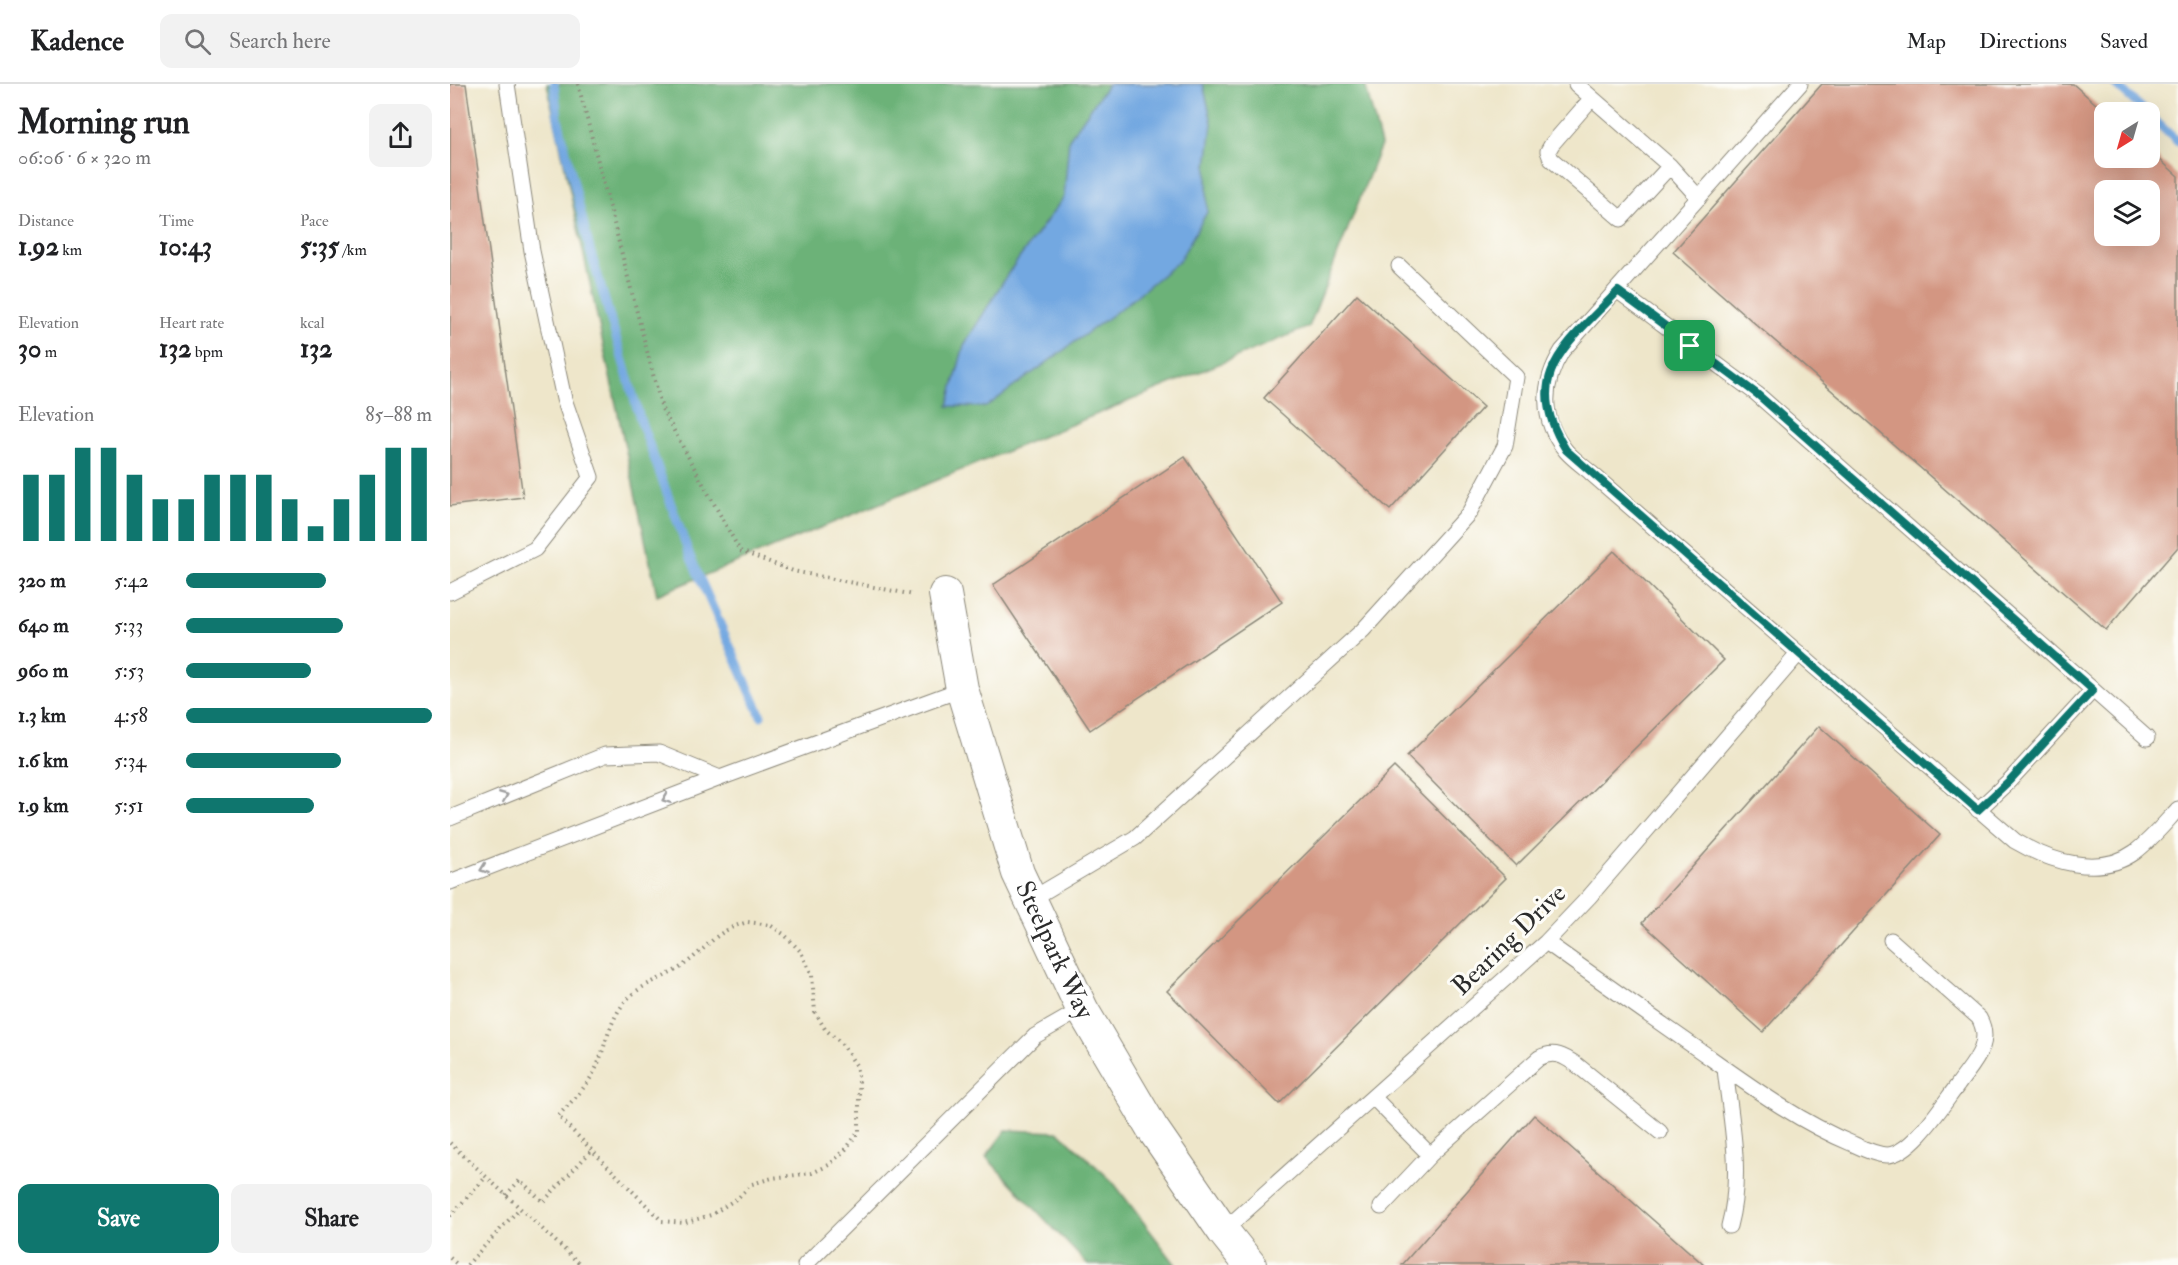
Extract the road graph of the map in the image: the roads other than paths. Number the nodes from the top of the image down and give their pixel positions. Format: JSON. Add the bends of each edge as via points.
{"nodes":[{"id":1,"x":507,"y":84,"type":"edge"},
{"id":2,"x":1576,"y":84,"type":"edge"},
{"id":3,"x":1800,"y":84,"type":"edge"},
{"id":4,"x":1592,"y":98,"type":"junction"},
{"id":5,"x":1670,"y":166,"type":"junction"},
{"id":6,"x":1699,"y":198,"type":"junction"},
{"id":7,"x":1399,"y":266,"type":"dead end"},
{"id":8,"x":1618,"y":291,"type":"junction"},
{"id":9,"x":450,"y":592,"type":"edge"},
{"id":10,"x":930,"y":595,"type":"road end"},
{"id":11,"x":1799,"y":653,"type":"junction"},
{"id":12,"x":962,"y":689,"type":"junction"},
{"id":13,"x":2093,"y":690,"type":"junction"},
{"id":14,"x":2147,"y":738,"type":"dead end"},
{"id":15,"x":720,"y":778,"type":"junction"},
{"id":16,"x":2178,"y":809,"type":"edge"},
{"id":17,"x":1978,"y":810,"type":"junction"},
{"id":18,"x":450,"y":818,"type":"edge"},
{"id":19,"x":450,"y":882,"type":"edge"},
{"id":20,"x":1030,"y":900,"type":"junction"},
{"id":21,"x":1891,"y":940,"type":"dead end"},
{"id":22,"x":1546,"y":942,"type":"junction"},
{"id":23,"x":1082,"y":1010,"type":"junction"},
{"id":24,"x":1725,"y":1069,"type":"junction"},
{"id":25,"x":1373,"y":1097,"type":"junction"},
{"id":26,"x":1660,"y":1132,"type":"dead end"},
{"id":27,"x":1430,"y":1155,"type":"junction"},
{"id":28,"x":1381,"y":1208,"type":"dead end"},
{"id":29,"x":1729,"y":1226,"type":"dead end"},
{"id":30,"x":1223,"y":1231,"type":"junction"},
{"id":31,"x":805,"y":1265,"type":"edge"},
{"id":32,"x":1250,"y":1265,"type":"edge"}],
"edges":[{"from":1,"to":9,"type":"lane","via":[[537,274],[564,399],[591,477],[535,549]]},
{"from":2,"to":4,"type":"lane"},
{"from":3,"to":6,"type":"lane"},
{"from":4,"to":5,"type":"lane"},
{"from":4,"to":5,"type":"lane","via":[[1552,144],[1548,151],[1551,159],[1621,219]]},
{"from":5,"to":6,"type":"lane"},
{"from":6,"to":8,"type":"lane"},
{"from":7,"to":20,"type":"lane","via":[[1516,377],[1505,446],[1468,513],[1363,630],[1141,832]]},
{"from":8,"to":11,"type":"lane","via":[[1562,351],[1552,368],[1546,391],[1555,433],[1566,450],[1591,473]]},
{"from":8,"to":13,"type":"lane","via":[[1757,394]]},
{"from":10,"to":12,"type":"street","name":"Steelpark Way"},
{"from":11,"to":17,"type":"lane"},
{"from":11,"to":22,"type":"lane","name":"Bearing Drive"},
{"from":12,"to":15,"type":"lane"},
{"from":12,"to":20,"type":"street","name":"Steelpark Way","via":[[1018,873]]},
{"from":13,"to":14,"type":"lane"},
{"from":13,"to":17,"type":"lane"},
{"from":18,"to":15,"type":"lane","one_way":true,"via":[[605,755],[659,753]]},
{"from":15,"to":19,"type":"lane","one_way":true},
{"from":16,"to":17,"type":"lane","via":[[2133,854],[2092,865],[2066,864],[2038,855],[2015,842]]},
{"from":20,"to":23,"type":"street","name":"Steelpark Way"},
{"from":21,"to":24,"type":"lane","via":[[1979,1018],[1985,1037],[1980,1054],[1926,1128],[1900,1151],[1888,1155],[1872,1152],[1839,1138]]},
{"from":22,"to":24,"type":"lane"},
{"from":22,"to":25,"type":"lane","name":"Bearing Drive"},
{"from":23,"to":30,"type":"street","name":"Steelpark Way","via":[[1152,1128]]},
{"from":23,"to":31,"type":"lane","via":[[1035,1036]]},
{"from":24,"to":29,"type":"lane","via":[[1737,1170]]},
{"from":25,"to":27,"type":"lane"},
{"from":25,"to":30,"type":"lane","name":"Bearing Drive"},
{"from":26,"to":27,"type":"lane","via":[[1577,1065],[1548,1053]]},
{"from":27,"to":28,"type":"lane"},
{"from":30,"to":32,"type":"street","name":"Steelpark Way"}]}
